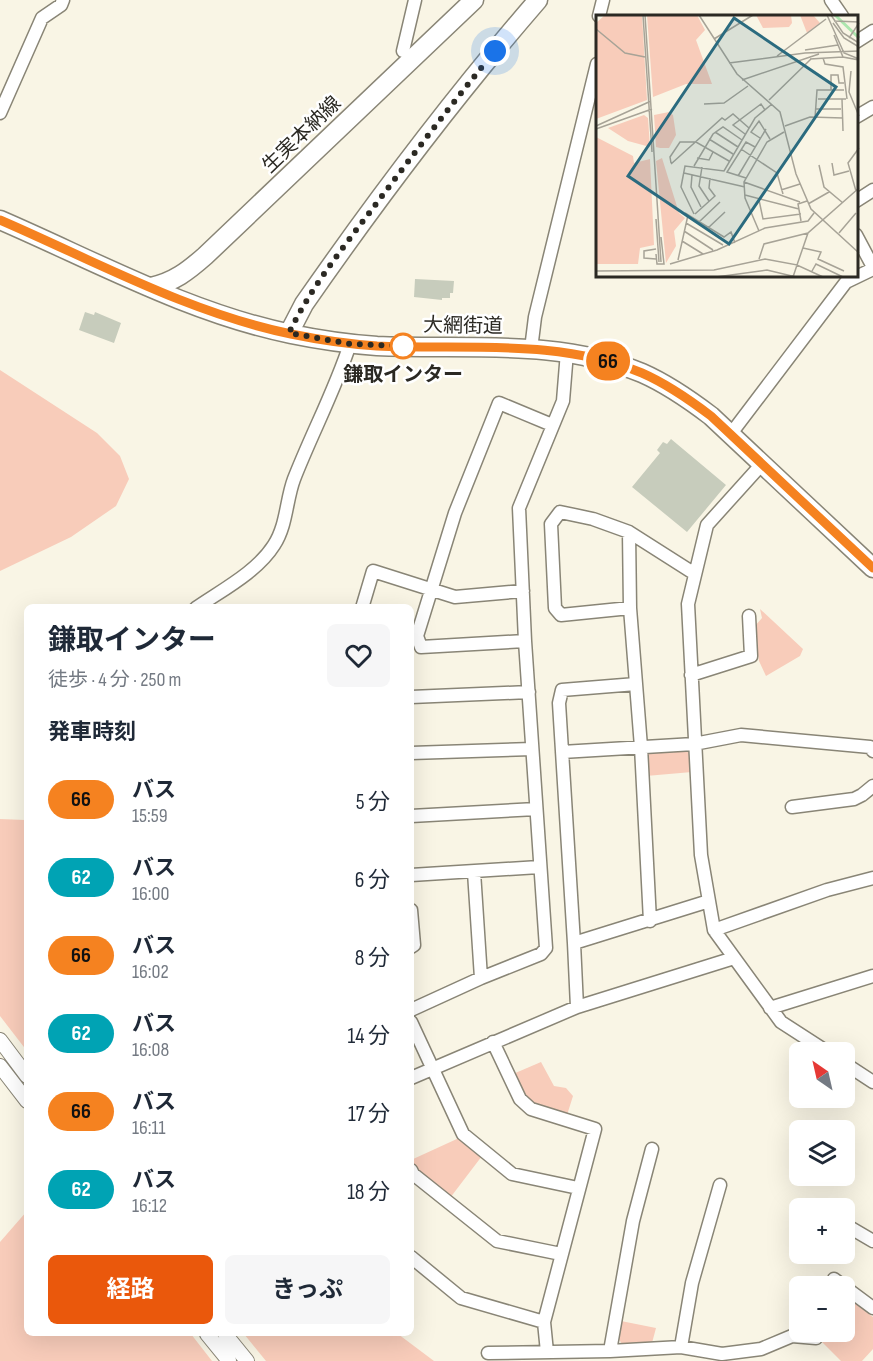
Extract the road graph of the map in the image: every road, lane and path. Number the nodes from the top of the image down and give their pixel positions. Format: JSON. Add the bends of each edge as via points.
{"nodes":[{"id":1,"x":415,"y":0,"type":"edge"},
{"id":2,"x":474,"y":0,"type":"edge"},
{"id":3,"x":538,"y":0,"type":"edge"},
{"id":4,"x":603,"y":0,"type":"edge"},
{"id":5,"x":831,"y":0,"type":"edge"},
{"id":6,"x":58,"y":2,"type":"edge"},
{"id":7,"x":599,"y":15,"type":"edge"},
{"id":8,"x":841,"y":15,"type":"edge"},
{"id":9,"x":873,"y":31,"type":"edge"},
{"id":10,"x":858,"y":39,"type":"edge"},
{"id":11,"x":403,"y":51,"type":"dead end"},
{"id":12,"x":596,"y":68,"type":"edge"},
{"id":13,"x":873,"y":107,"type":"edge"},
{"id":14,"x":0,"y":113,"type":"edge"},
{"id":15,"x":858,"y":116,"type":"edge"},
{"id":16,"x":873,"y":190,"type":"edge"},
{"id":17,"x":858,"y":200,"type":"edge"},
{"id":18,"x":0,"y":220,"type":"edge"},
{"id":19,"x":858,"y":239,"type":"edge"},
{"id":20,"x":873,"y":268,"type":"edge"},
{"id":21,"x":858,"y":276,"type":"edge"},
{"id":22,"x":854,"y":278,"type":"edge"},
{"id":23,"x":151,"y":287,"type":"junction"},
{"id":24,"x":289,"y":333,"type":"junction"},
{"id":25,"x":351,"y":344,"type":"junction"},
{"id":26,"x":531,"y":349,"type":"junction"},
{"id":27,"x":567,"y":352,"type":"junction"},
{"id":28,"x":552,"y":425,"type":"junction"},
{"id":29,"x":730,"y":435,"type":"junction"},
{"id":30,"x":761,"y":465,"type":"junction"},
{"id":31,"x":629,"y":532,"type":"junction"},
{"id":32,"x":873,"y":568,"type":"edge"},
{"id":33,"x":695,"y":574,"type":"junction"},
{"id":34,"x":430,"y":588,"type":"junction"},
{"id":35,"x":523,"y":591,"type":"junction"},
{"id":36,"x":202,"y":604,"type":"edge"},
{"id":37,"x":363,"y":604,"type":"edge"},
{"id":38,"x":630,"y":608,"type":"junction"},
{"id":39,"x":749,"y":616,"type":"dead end"},
{"id":40,"x":525,"y":640,"type":"junction"},
{"id":41,"x":690,"y":675,"type":"junction"},
{"id":42,"x":636,"y":684,"type":"junction"},
{"id":43,"x":529,"y":692,"type":"junction"},
{"id":44,"x":414,"y":697,"type":"edge"},
{"id":45,"x":694,"y":744,"type":"junction"},
{"id":46,"x":641,"y":747,"type":"junction"},
{"id":47,"x":532,"y":749,"type":"junction"},
{"id":48,"x":873,"y":751,"type":"edge"},
{"id":49,"x":562,"y":752,"type":"junction"},
{"id":50,"x":414,"y":753,"type":"edge"},
{"id":51,"x":873,"y":786,"type":"edge"},
{"id":52,"x":792,"y":807,"type":"dead end"},
{"id":53,"x":536,"y":809,"type":"junction"},
{"id":54,"x":414,"y":816,"type":"edge"},
{"id":55,"x":539,"y":867,"type":"junction"},
{"id":56,"x":474,"y":872,"type":"junction"},
{"id":57,"x":414,"y":875,"type":"edge"},
{"id":58,"x":873,"y":878,"type":"edge"},
{"id":59,"x":709,"y":901,"type":"junction"},
{"id":60,"x":650,"y":921,"type":"junction"},
{"id":61,"x":714,"y":930,"type":"junction"},
{"id":62,"x":574,"y":943,"type":"junction"},
{"id":63,"x":734,"y":958,"type":"junction"},
{"id":64,"x":481,"y":978,"type":"junction"},
{"id":65,"x":872,"y":979,"type":"edge"},
{"id":66,"x":577,"y":1007,"type":"junction"},
{"id":67,"x":770,"y":1008,"type":"junction"},
{"id":68,"x":414,"y":1009,"type":"edge"},
{"id":69,"x":414,"y":1028,"type":"edge"},
{"id":70,"x":1,"y":1041,"type":"edge"},
{"id":71,"x":494,"y":1042,"type":"junction"},
{"id":72,"x":812,"y":1042,"type":"edge"},
{"id":73,"x":0,"y":1066,"type":"edge"},
{"id":74,"x":433,"y":1068,"type":"junction"},
{"id":75,"x":855,"y":1070,"type":"edge"},
{"id":76,"x":24,"y":1072,"type":"edge"},
{"id":77,"x":414,"y":1077,"type":"edge"},
{"id":78,"x":873,"y":1082,"type":"edge"},
{"id":79,"x":24,"y":1097,"type":"edge"},
{"id":80,"x":652,"y":1149,"type":"dead end"},
{"id":81,"x":414,"y":1176,"type":"edge"},
{"id":82,"x":720,"y":1185,"type":"dead end"},
{"id":83,"x":578,"y":1188,"type":"junction"},
{"id":84,"x":855,"y":1230,"type":"edge"},
{"id":85,"x":873,"y":1241,"type":"edge"},
{"id":86,"x":561,"y":1254,"type":"junction"},
{"id":87,"x":414,"y":1259,"type":"edge"},
{"id":88,"x":855,"y":1295,"type":"edge"},
{"id":89,"x":873,"y":1308,"type":"edge"},
{"id":90,"x":544,"y":1322,"type":"junction"},
{"id":91,"x":209,"y":1336,"type":"edge"},
{"id":92,"x":227,"y":1336,"type":"edge"},
{"id":93,"x":789,"y":1337,"type":"edge"},
{"id":94,"x":681,"y":1347,"type":"junction"},
{"id":95,"x":610,"y":1351,"type":"junction"},
{"id":96,"x":547,"y":1352,"type":"junction"},
{"id":97,"x":488,"y":1353,"type":"dead end"},
{"id":98,"x":705,"y":1355,"type":"edge"},
{"id":99,"x":513,"y":1357,"type":"edge"},
{"id":100,"x":229,"y":1361,"type":"edge"},
{"id":101,"x":247,"y":1361,"type":"edge"}],
"edges":[{"from":1,"to":11,"type":"street"},
{"from":2,"to":23,"type":"main road","name":"生実本納線","via":[[205,256],[182,276]]},
{"from":3,"to":24,"type":"main road","via":[[420,144],[304,304]]},
{"from":4,"to":7,"type":"street"},
{"from":5,"to":8,"type":"street"},
{"from":6,"to":14,"type":"street","via":[[42,18]]},
{"from":9,"to":10,"type":"street"},
{"from":12,"to":26,"type":"street","via":[[535,317]]},
{"from":13,"to":15,"type":"street"},
{"from":16,"to":17,"type":"street"},
{"from":18,"to":23,"type":"main road","name":"大網街道"},
{"from":19,"to":20,"type":"street"},
{"from":20,"to":21,"type":"street"},
{"from":22,"to":29,"type":"street","via":[[846,282]]},
{"from":23,"to":24,"type":"main road","name":"大網街道","via":[[236,320]]},
{"from":24,"to":25,"type":"main road","name":"大網街道"},
{"from":25,"to":26,"type":"main road","name":"大網街道"},
{"from":25,"to":36,"type":"street","via":[[293,481],[274,545],[249,571]]},
{"from":26,"to":27,"type":"main road","name":"大網街道"},
{"from":27,"to":28,"type":"street","via":[[563,401]]},
{"from":27,"to":29,"type":"main road","name":"大網街道","via":[[643,374],[687,398]]},
{"from":28,"to":34,"type":"street","via":[[499,403]]},
{"from":28,"to":35,"type":"street","via":[[519,508]]},
{"from":29,"to":30,"type":"main road","name":"大網街道"},
{"from":30,"to":32,"type":"main road","name":"大網街道"},
{"from":30,"to":33,"type":"street","via":[[707,525]]},
{"from":31,"to":33,"type":"street"},
{"from":31,"to":38,"type":"street"},
{"from":31,"to":38,"type":"street","via":[[560,512],[550,524],[555,608],[561,615]]},
{"from":33,"to":41,"type":"street","via":[[688,604]]},
{"from":34,"to":35,"type":"street","via":[[455,597]]},
{"from":34,"to":37,"type":"street","via":[[373,571]]},
{"from":34,"to":40,"type":"street","via":[[417,636],[421,647]]},
{"from":35,"to":40,"type":"street"},
{"from":38,"to":42,"type":"street"},
{"from":39,"to":41,"type":"street","via":[[751,656]]},
{"from":40,"to":43,"type":"street"},
{"from":41,"to":45,"type":"street"},
{"from":42,"to":46,"type":"street"},
{"from":42,"to":49,"type":"street","via":[[562,690]]},
{"from":43,"to":44,"type":"street"},
{"from":43,"to":47,"type":"street"},
{"from":45,"to":46,"type":"street"},
{"from":45,"to":48,"type":"street","via":[[741,735],[870,747]]},
{"from":45,"to":59,"type":"street","via":[[701,855]]},
{"from":46,"to":49,"type":"street"},
{"from":46,"to":60,"type":"street"},
{"from":47,"to":50,"type":"street"},
{"from":47,"to":53,"type":"street"},
{"from":49,"to":62,"type":"street"},
{"from":51,"to":52,"type":"street","via":[[854,799]]},
{"from":53,"to":54,"type":"street"},
{"from":53,"to":55,"type":"street"},
{"from":55,"to":56,"type":"street"},
{"from":55,"to":64,"type":"street","via":[[546,948],[541,954]]},
{"from":56,"to":57,"type":"street"},
{"from":56,"to":64,"type":"street"},
{"from":58,"to":61,"type":"street"},
{"from":59,"to":60,"type":"street"},
{"from":59,"to":61,"type":"street"},
{"from":60,"to":62,"type":"street"},
{"from":61,"to":63,"type":"street"},
{"from":62,"to":66,"type":"street"},
{"from":63,"to":66,"type":"street"},
{"from":63,"to":67,"type":"street"},
{"from":64,"to":68,"type":"street"},
{"from":65,"to":67,"type":"street"},
{"from":66,"to":71,"type":"street"},
{"from":67,"to":72,"type":"street","via":[[781,1022]]},
{"from":69,"to":74,"type":"street"},
{"from":70,"to":76,"type":"street"},
{"from":71,"to":74,"type":"street"},
{"from":71,"to":83,"type":"street","via":[[520,1099],[531,1109],[595,1129]]},
{"from":73,"to":79,"type":"street"},
{"from":74,"to":77,"type":"street"},
{"from":74,"to":83,"type":"street","via":[[463,1134],[504,1168],[512,1174]]},
{"from":75,"to":78,"type":"street"},
{"from":80,"to":95,"type":"street","via":[[633,1221]]},
{"from":81,"to":86,"type":"street","via":[[498,1241]]},
{"from":82,"to":94,"type":"street","via":[[692,1283]]},
{"from":83,"to":86,"type":"street"},
{"from":84,"to":85,"type":"street"},
{"from":86,"to":90,"type":"street"},
{"from":87,"to":90,"type":"street","via":[[461,1298]]},
{"from":88,"to":89,"type":"street"},
{"from":90,"to":96,"type":"street"},
{"from":91,"to":100,"type":"street"},
{"from":92,"to":101,"type":"street"},
{"from":93,"to":98,"type":"street","via":[[761,1349]]},
{"from":94,"to":95,"type":"street"},
{"from":94,"to":98,"type":"street"},
{"from":95,"to":96,"type":"street"},
{"from":96,"to":99,"type":"street"},
{"from":97,"to":99,"type":"street"}]}
